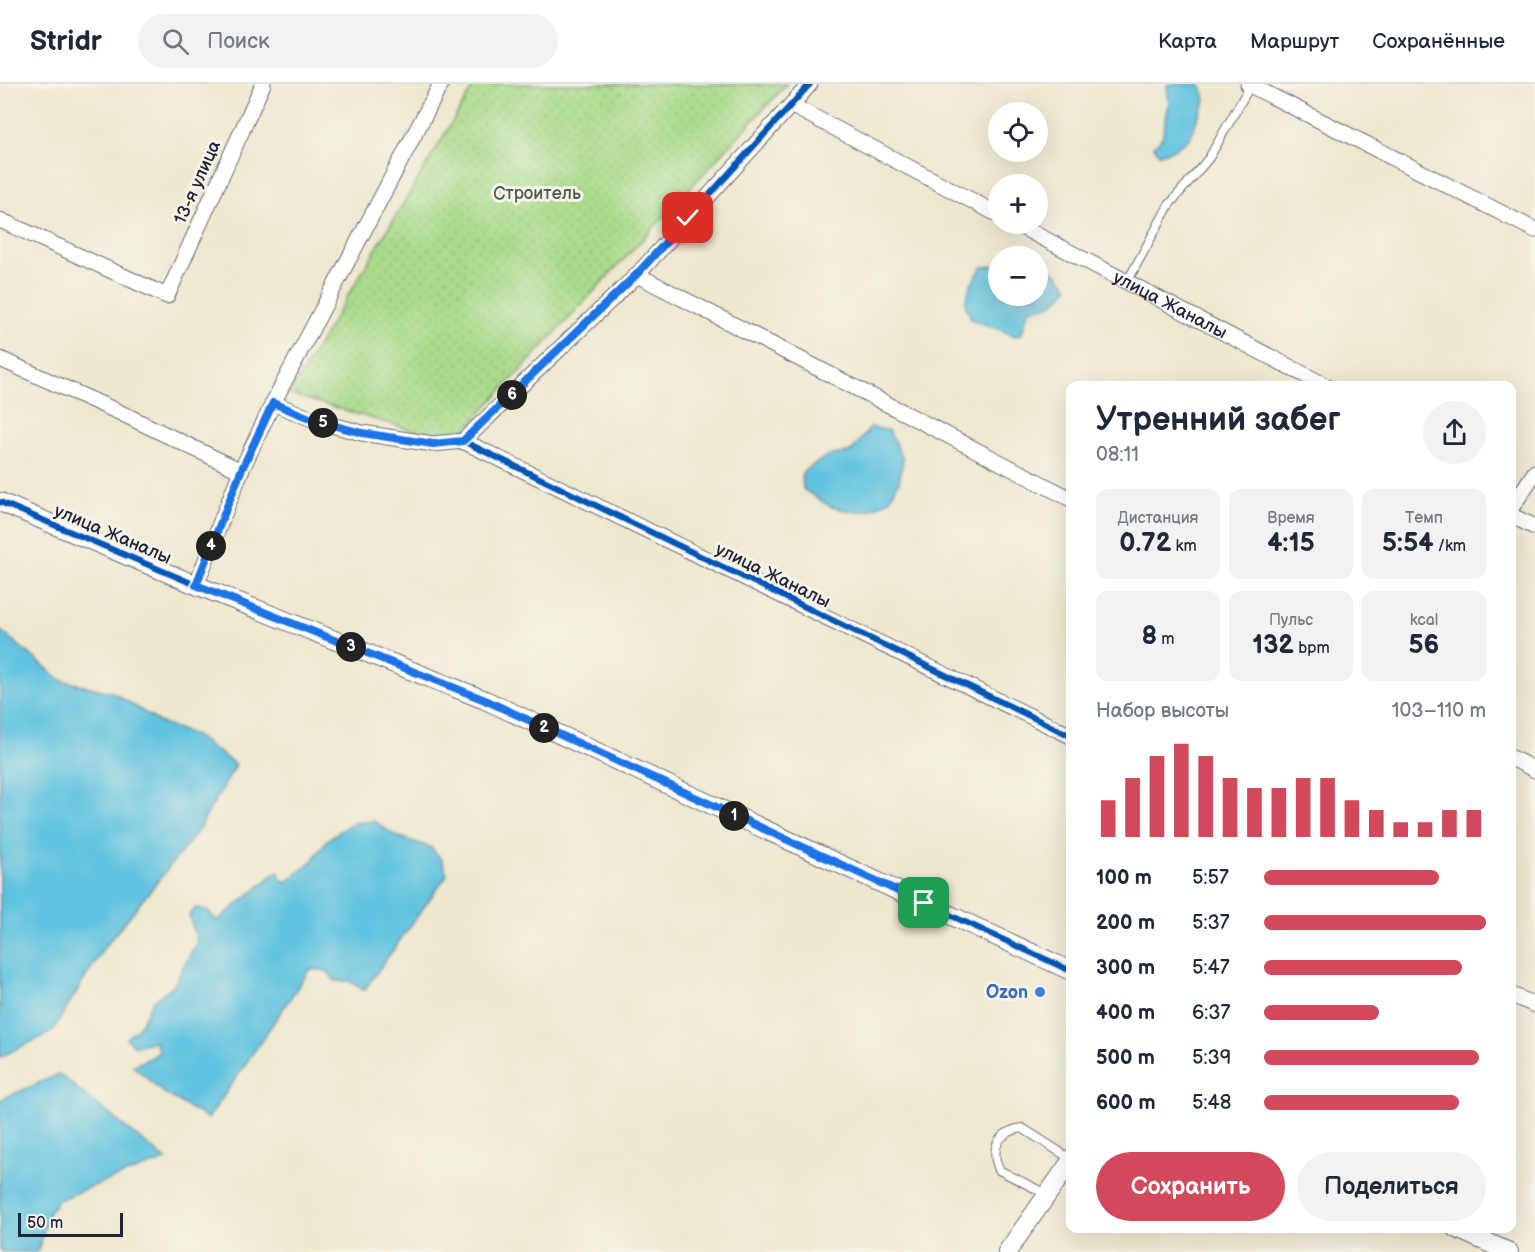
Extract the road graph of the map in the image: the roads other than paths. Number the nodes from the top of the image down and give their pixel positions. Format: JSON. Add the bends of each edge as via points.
{"nodes":[{"id":1,"x":262,"y":84,"type":"edge"},
{"id":2,"x":441,"y":84,"type":"edge"},
{"id":3,"x":810,"y":84,"type":"edge"},
{"id":4,"x":1250,"y":84,"type":"edge"},
{"id":5,"x":790,"y":105,"type":"junction"},
{"id":6,"x":988,"y":208,"type":"edge"},
{"id":7,"x":0,"y":220,"type":"edge"},
{"id":8,"x":1535,"y":230,"type":"edge"},
{"id":9,"x":1035,"y":234,"type":"edge"},
{"id":10,"x":637,"y":274,"type":"junction"},
{"id":11,"x":1127,"y":282,"type":"junction"},
{"id":12,"x":0,"y":359,"type":"edge"},
{"id":13,"x":1316,"y":381,"type":"edge"},
{"id":14,"x":273,"y":403,"type":"junction"},
{"id":15,"x":463,"y":441,"type":"junction"},
{"id":16,"x":241,"y":471,"type":"junction"},
{"id":17,"x":1535,"y":472,"type":"edge"},
{"id":18,"x":1066,"y":495,"type":"edge"},
{"id":19,"x":1516,"y":501,"type":"edge"},
{"id":20,"x":0,"y":502,"type":"edge"},
{"id":21,"x":1516,"y":518,"type":"edge"},
{"id":22,"x":1535,"y":527,"type":"edge"},
{"id":23,"x":196,"y":585,"type":"junction"},
{"id":24,"x":1066,"y":734,"type":"edge"},
{"id":25,"x":1516,"y":760,"type":"edge"},
{"id":26,"x":1535,"y":770,"type":"edge"},
{"id":27,"x":1066,"y":969,"type":"edge"},
{"id":28,"x":1516,"y":996,"type":"edge"},
{"id":29,"x":1535,"y":1005,"type":"edge"},
{"id":30,"x":1066,"y":1157,"type":"edge"},
{"id":31,"x":1066,"y":1167,"type":"edge"},
{"id":32,"x":1047,"y":1195,"type":"junction"},
{"id":33,"x":1466,"y":1233,"type":"edge"},
{"id":34,"x":1007,"y":1252,"type":"edge"},
{"id":35,"x":1509,"y":1252,"type":"edge"}],
"edges":[{"from":1,"to":7,"type":"street","name":"13-я улица","via":[[167,296]]},
{"from":2,"to":14,"type":"street"},
{"from":3,"to":5,"type":"street"},
{"from":4,"to":8,"type":"street"},
{"from":4,"to":11,"type":"lane","via":[[1209,158],[1169,206]]},
{"from":5,"to":6,"type":"street"},
{"from":5,"to":10,"type":"street"},
{"from":9,"to":11,"type":"street","name":"улица Жаналы"},
{"from":10,"to":15,"type":"street"},
{"from":10,"to":18,"type":"street"},
{"from":11,"to":13,"type":"street","name":"улица Жаналы"},
{"from":12,"to":16,"type":"street"},
{"from":14,"to":15,"type":"street","via":[[317,421],[362,433],[433,444]]},
{"from":14,"to":16,"type":"street"},
{"from":15,"to":24,"type":"street","name":"улица Жаналы"},
{"from":16,"to":23,"type":"street"},
{"from":17,"to":19,"type":"street"},
{"from":20,"to":23,"type":"street","name":"улица Жаналы"},
{"from":21,"to":22,"type":"street"},
{"from":23,"to":27,"type":"street","name":"улица Жаналы","via":[[485,700]]},
{"from":25,"to":26,"type":"street"},
{"from":28,"to":29,"type":"street"},
{"from":30,"to":32,"type":"lane","via":[[1022,1128],[999,1139],[994,1158],[999,1170]]},
{"from":31,"to":32,"type":"street"},
{"from":32,"to":34,"type":"street"},
{"from":33,"to":35,"type":"street"}]}
